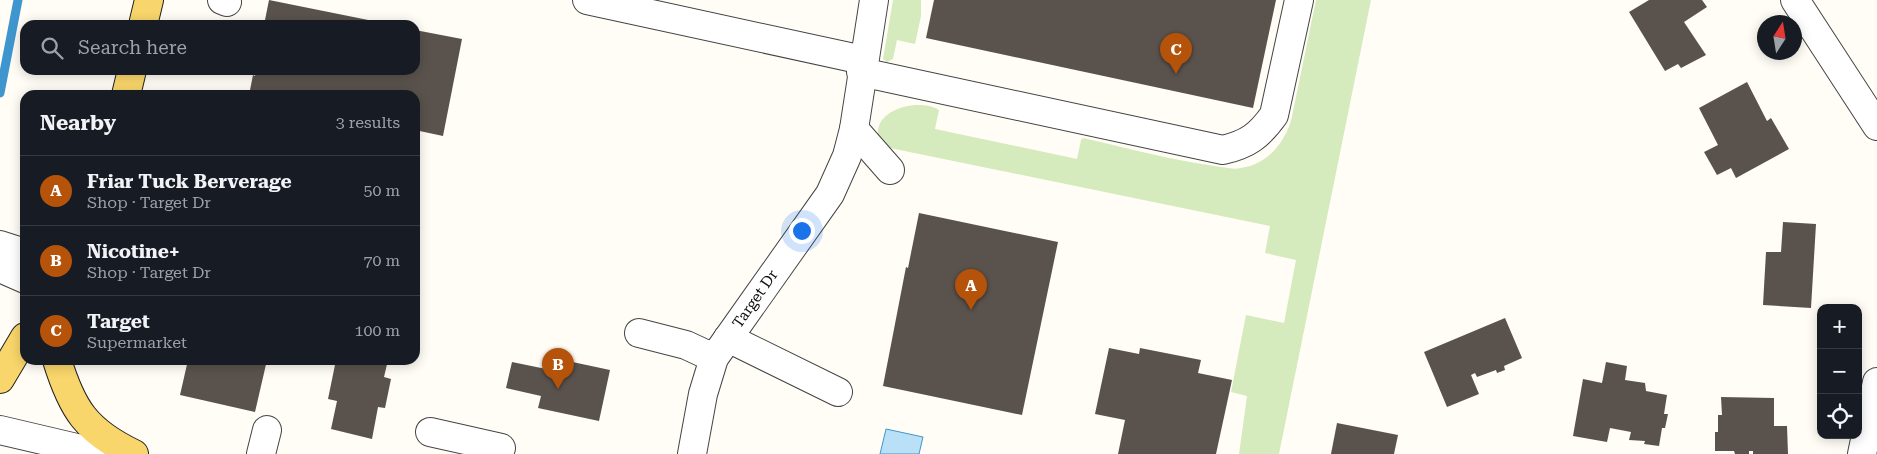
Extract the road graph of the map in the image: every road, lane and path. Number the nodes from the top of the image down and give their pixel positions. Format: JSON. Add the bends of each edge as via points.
{"nodes":[{"id":1,"x":149,"y":0,"type":"edge"},
{"id":2,"x":587,"y":0,"type":"edge"},
{"id":3,"x":874,"y":0,"type":"edge"},
{"id":4,"x":1299,"y":0,"type":"edge"},
{"id":5,"x":1795,"y":0,"type":"edge"},
{"id":6,"x":144,"y":20,"type":"edge"},
{"id":7,"x":862,"y":66,"type":"junction"},
{"id":8,"x":131,"y":75,"type":"edge"},
{"id":9,"x":128,"y":90,"type":"edge"},
{"id":10,"x":1877,"y":126,"type":"edge"},
{"id":11,"x":854,"y":129,"type":"junction"},
{"id":12,"x":890,"y":170,"type":"dead end"},
{"id":13,"x":0,"y":245,"type":"edge"},
{"id":14,"x":20,"y":251,"type":"edge"},
{"id":15,"x":0,"y":268,"type":"edge"},
{"id":16,"x":20,"y":277,"type":"edge"},
{"id":17,"x":20,"y":328,"type":"edge"},
{"id":18,"x":638,"y":333,"type":"dead end"},
{"id":19,"x":0,"y":344,"type":"edge"},
{"id":20,"x":20,"y":345,"type":"edge"},
{"id":21,"x":721,"y":348,"type":"junction"},
{"id":22,"x":59,"y":365,"type":"edge"},
{"id":23,"x":0,"y":379,"type":"edge"},
{"id":24,"x":1877,"y":382,"type":"edge"},
{"id":25,"x":838,"y":392,"type":"dead end"},
{"id":26,"x":0,"y":430,"type":"edge"},
{"id":27,"x":430,"y":432,"type":"dead end"},
{"id":28,"x":501,"y":448,"type":"dead end"},
{"id":29,"x":102,"y":454,"type":"edge"},
{"id":30,"x":134,"y":454,"type":"edge"},
{"id":31,"x":692,"y":454,"type":"edge"},
{"id":32,"x":1862,"y":454,"type":"edge"}],
"edges":[{"from":1,"to":6,"type":"main road"},
{"from":2,"to":7,"type":"street"},
{"from":3,"to":7,"type":"street","name":"Target Dr"},
{"from":4,"to":7,"type":"street","via":[[1274,115],[1253,139],[1223,150]]},
{"from":5,"to":10,"type":"street"},
{"from":7,"to":11,"type":"street","name":"Target Dr"},
{"from":8,"to":9,"type":"main road"},
{"from":11,"to":12,"type":"street"},
{"from":11,"to":21,"type":"street","name":"Target Dr","via":[[847,156],[830,194]]},
{"from":13,"to":14,"type":"street"},
{"from":15,"to":16,"type":"street"},
{"from":17,"to":19,"type":"main road"},
{"from":18,"to":21,"type":"street","via":[[686,345]]},
{"from":20,"to":23,"type":"main road"},
{"from":21,"to":25,"type":"street"},
{"from":21,"to":31,"type":"street","name":"Target Dr","via":[[703,394]]},
{"from":22,"to":30,"type":"main road","via":[[66,389],[91,427]]},
{"from":24,"to":32,"type":"street"},
{"from":26,"to":29,"type":"street"},
{"from":27,"to":28,"type":"street"}]}
